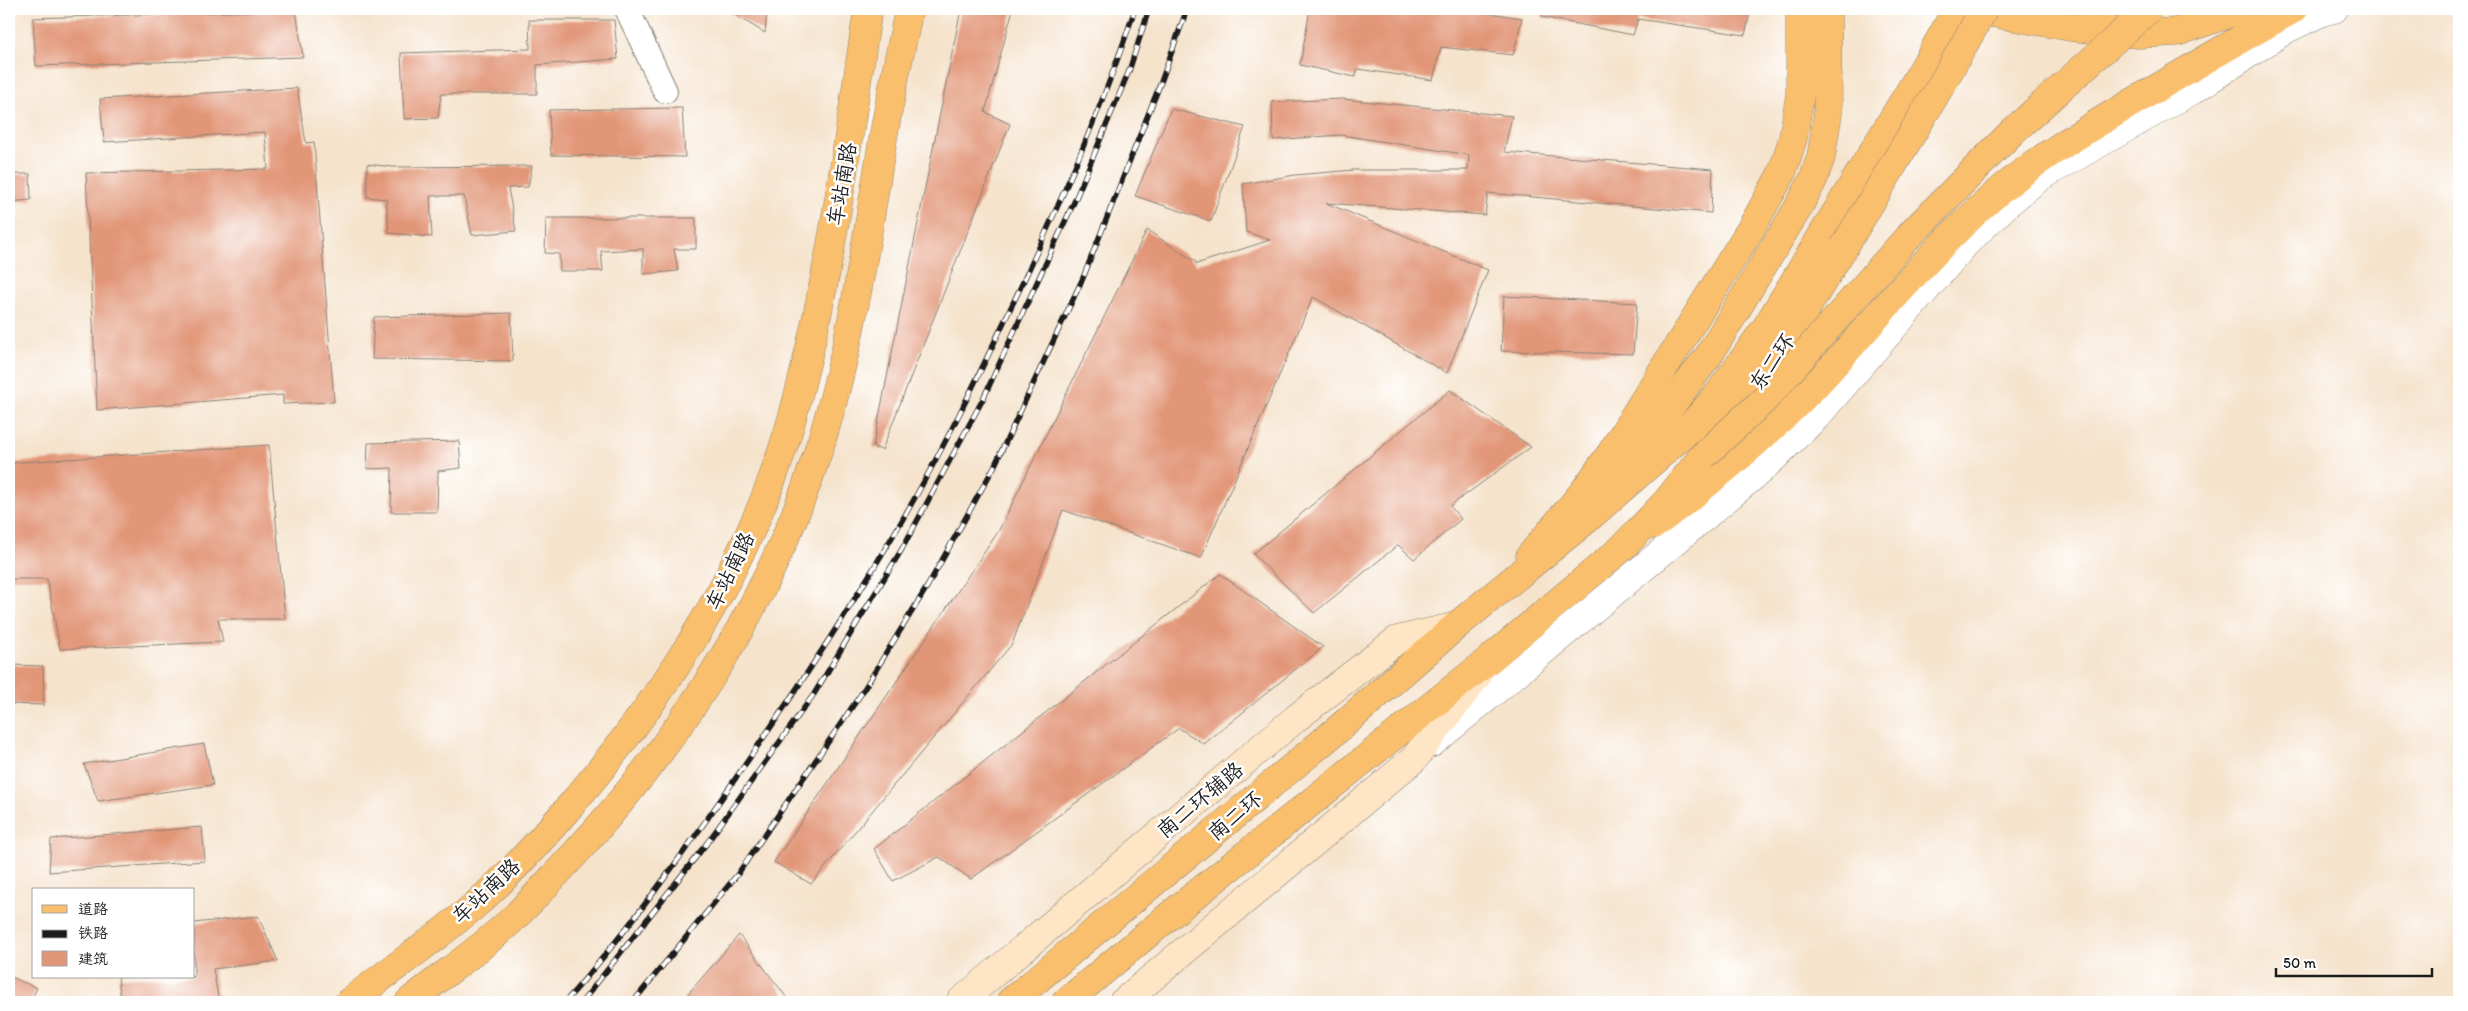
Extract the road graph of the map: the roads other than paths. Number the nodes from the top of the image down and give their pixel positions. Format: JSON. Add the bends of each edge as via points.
{"nodes":[{"id":1,"x":627,"y":9,"type":"edge"},
{"id":2,"x":868,"y":9,"type":"edge"},
{"id":3,"x":909,"y":9,"type":"edge"},
{"id":4,"x":1800,"y":9,"type":"edge"},
{"id":5,"x":1827,"y":9,"type":"edge"},
{"id":6,"x":1957,"y":9,"type":"edge"},
{"id":7,"x":1970,"y":9,"type":"edge"},
{"id":8,"x":1984,"y":9,"type":"edge"},
{"id":9,"x":2149,"y":9,"type":"edge"},
{"id":10,"x":2242,"y":9,"type":"edge"},
{"id":11,"x":2294,"y":9,"type":"edge"},
{"id":12,"x":2334,"y":9,"type":"edge"},
{"id":13,"x":666,"y":91,"type":"dead end"},
{"id":14,"x":1703,"y":456,"type":"junction"},
{"id":15,"x":1585,"y":521,"type":"junction"},
{"id":16,"x":1622,"y":548,"type":"junction"},
{"id":17,"x":1506,"y":585,"type":"junction"},
{"id":18,"x":1456,"y":626,"type":"junction"},
{"id":19,"x":1490,"y":659,"type":"junction"},
{"id":20,"x":1414,"y":759,"type":"junction"},
{"id":21,"x":349,"y":1002,"type":"edge"},
{"id":22,"x":409,"y":1002,"type":"edge"},
{"id":23,"x":960,"y":1002,"type":"edge"},
{"id":24,"x":1010,"y":1002,"type":"edge"},
{"id":25,"x":1066,"y":1002,"type":"edge"},
{"id":26,"x":1123,"y":1002,"type":"edge"}],
"edges":[{"from":1,"to":13,"type":"street"},
{"from":2,"to":21,"type":"main road","name":"车站南路","via":[[850,138],[828,259],[790,425],[767,490],[706,620],[616,753],[545,836],[475,905]]},
{"from":3,"to":22,"type":"main road","name":"车站南路","via":[[839,378],[817,456],[764,586],[700,697],[610,816],[504,927]]},
{"from":4,"to":17,"type":"main road","via":[[1800,95],[1793,138],[1782,173],[1611,453]]},
{"from":5,"to":15,"type":"main road","via":[[1828,114],[1822,156],[1814,178],[1708,355]]},
{"from":6,"to":15,"type":"main road","name":"东二环","via":[[1802,270],[1719,393],[1683,435]]},
{"from":7,"to":10,"type":"main road","via":[[2071,27],[2139,34],[2177,32]]},
{"from":8,"to":14,"type":"main road","name":"东二环","bridge":true,"via":[[1796,325]]},
{"from":9,"to":14,"type":"main road","bridge":true,"via":[[2006,138],[1908,238],[1765,399]]},
{"from":11,"to":16,"type":"main road","via":[[2041,159],[1988,200],[1758,442]]},
{"from":12,"to":20,"type":"street","via":[[2284,30],[2193,90],[2040,176],[1965,244],[1816,417],[1762,469]]},
{"from":14,"to":16,"type":"main road","name":"东二环","via":[[1666,502]]},
{"from":15,"to":17,"type":"main road","name":"东二环"},
{"from":16,"to":19,"type":"main road","name":"东二环"},
{"from":17,"to":18,"type":"main road","name":"东二环"},
{"from":18,"to":23,"type":"main road","name":"南二环辅路","via":[[1397,640],[1295,719]]},
{"from":18,"to":24,"type":"main road","name":"南二环","via":[[1322,743]]},
{"from":19,"to":20,"type":"main road"},
{"from":19,"to":25,"type":"main road","name":"南二环"},
{"from":20,"to":26,"type":"main road"}]}
